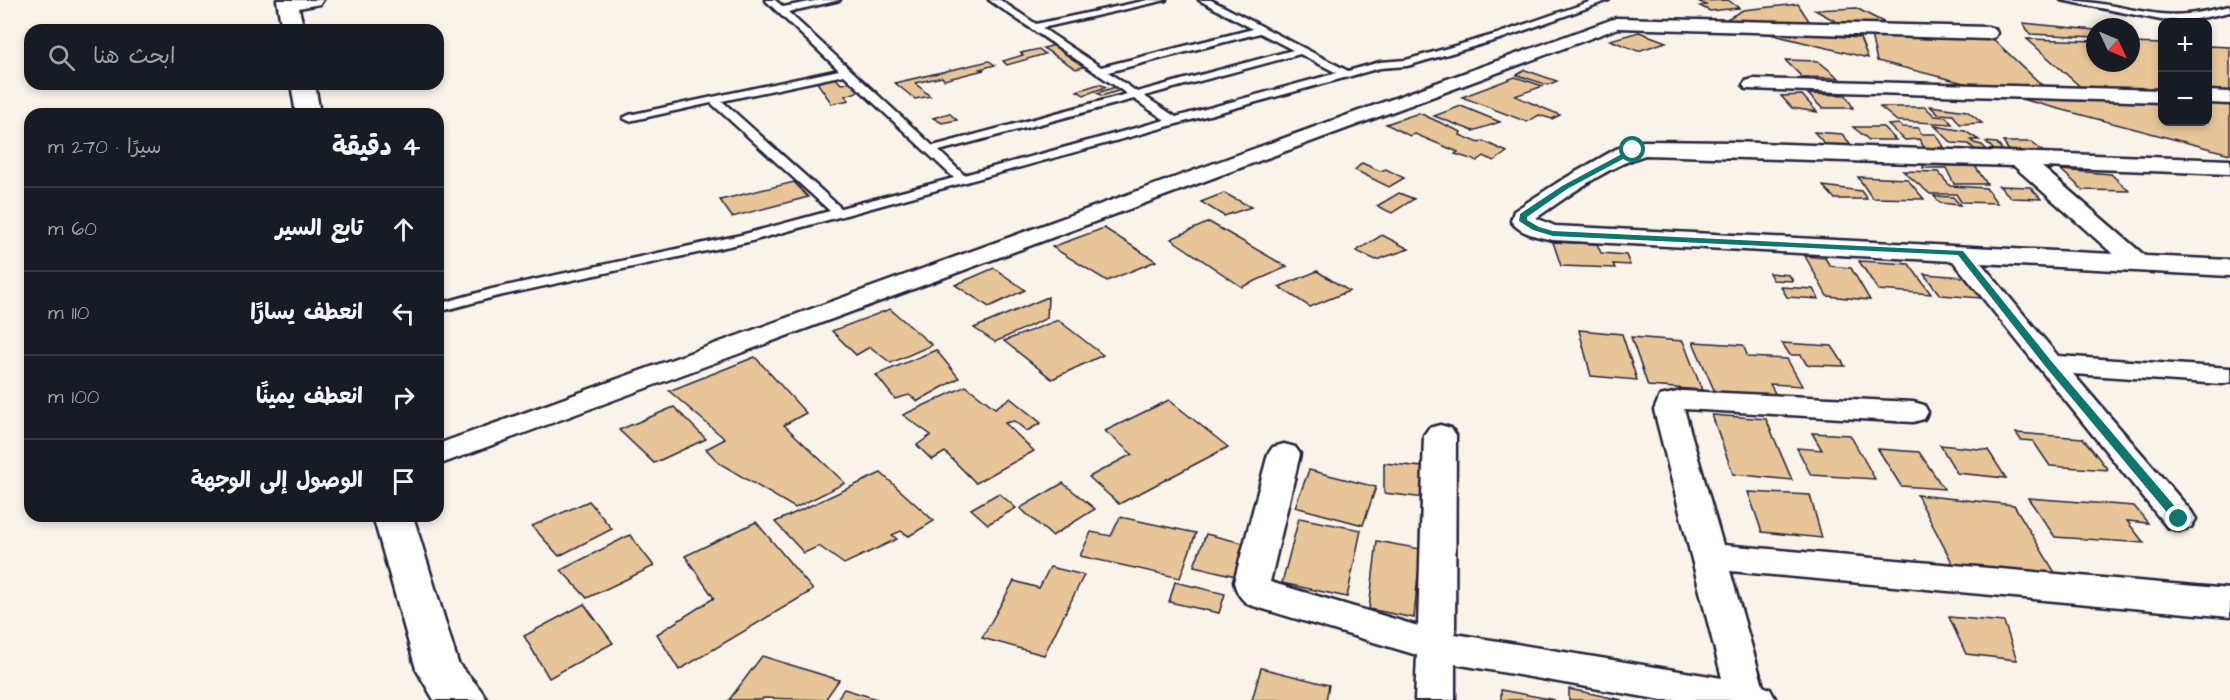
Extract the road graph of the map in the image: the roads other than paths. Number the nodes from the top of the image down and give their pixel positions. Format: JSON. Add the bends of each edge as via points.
{"nodes":[{"id":1,"x":314,"y":0,"type":"edge"},
{"id":2,"x":770,"y":0,"type":"edge"},
{"id":3,"x":835,"y":0,"type":"edge"},
{"id":4,"x":994,"y":0,"type":"edge"},
{"id":5,"x":1161,"y":0,"type":"edge"},
{"id":6,"x":1204,"y":0,"type":"edge"},
{"id":7,"x":1604,"y":0,"type":"edge"},
{"id":8,"x":2066,"y":0,"type":"edge"},
{"id":9,"x":288,"y":2,"type":"edge"},
{"id":10,"x":2230,"y":9,"type":"edge"},
{"id":11,"x":781,"y":10,"type":"junction"},
{"id":12,"x":292,"y":24,"type":"edge"},
{"id":13,"x":1034,"y":27,"type":"junction"},
{"id":14,"x":1261,"y":30,"type":"junction"},
{"id":15,"x":1988,"y":33,"type":"dead end"},
{"id":16,"x":1301,"y":51,"type":"junction"},
{"id":17,"x":846,"y":71,"type":"junction"},
{"id":18,"x":1099,"y":71,"type":"junction"},
{"id":19,"x":1346,"y":75,"type":"junction"},
{"id":20,"x":1752,"y":85,"type":"dead end"},
{"id":21,"x":304,"y":90,"type":"edge"},
{"id":22,"x":1136,"y":95,"type":"junction"},
{"id":23,"x":2158,"y":96,"type":"edge"},
{"id":24,"x":2212,"y":97,"type":"edge"},
{"id":25,"x":2230,"y":98,"type":"edge"},
{"id":26,"x":713,"y":99,"type":"junction"},
{"id":27,"x":307,"y":108,"type":"edge"},
{"id":28,"x":629,"y":118,"type":"dead end"},
{"id":29,"x":1174,"y":121,"type":"junction"},
{"id":30,"x":931,"y":150,"type":"junction"},
{"id":31,"x":2019,"y":159,"type":"junction"},
{"id":32,"x":2230,"y":167,"type":"edge"},
{"id":33,"x":962,"y":179,"type":"junction"},
{"id":34,"x":839,"y":213,"type":"junction"},
{"id":35,"x":1960,"y":253,"type":"junction"},
{"id":36,"x":2137,"y":262,"type":"junction"},
{"id":37,"x":2230,"y":268,"type":"edge"},
{"id":38,"x":444,"y":306,"type":"edge"},
{"id":39,"x":2049,"y":364,"type":"junction"},
{"id":40,"x":2222,"y":375,"type":"dead end"},
{"id":41,"x":1913,"y":412,"type":"dead end"},
{"id":42,"x":1440,"y":435,"type":"dead end"},
{"id":43,"x":444,"y":453,"type":"edge"},
{"id":44,"x":1284,"y":454,"type":"dead end"},
{"id":45,"x":2179,"y":519,"type":"dead end"},
{"id":46,"x":395,"y":522,"type":"edge"},
{"id":47,"x":1709,"y":556,"type":"junction"},
{"id":48,"x":2230,"y":603,"type":"edge"},
{"id":49,"x":1435,"y":646,"type":"junction"},
{"id":50,"x":1751,"y":699,"type":"edge"},
{"id":51,"x":464,"y":700,"type":"edge"},
{"id":52,"x":1435,"y":700,"type":"edge"}],
"edges":[{"from":1,"to":9,"type":"street"},
{"from":2,"to":11,"type":"lane"},
{"from":3,"to":11,"type":"lane"},
{"from":4,"to":13,"type":"lane"},
{"from":5,"to":13,"type":"lane"},
{"from":6,"to":14,"type":"lane"},
{"from":7,"to":19,"type":"lane","via":[[1500,36],[1407,63],[1380,65]]},
{"from":8,"to":10,"type":"lane","via":[[2161,17],[2192,17]]},
{"from":9,"to":12,"type":"street"},
{"from":11,"to":17,"type":"lane"},
{"from":13,"to":18,"type":"lane"},
{"from":14,"to":16,"type":"lane"},
{"from":14,"to":18,"type":"lane"},
{"from":15,"to":43,"type":"street","via":[[1616,22]]},
{"from":16,"to":19,"type":"lane"},
{"from":16,"to":22,"type":"lane"},
{"from":17,"to":26,"type":"lane"},
{"from":17,"to":30,"type":"lane"},
{"from":18,"to":22,"type":"lane"},
{"from":19,"to":29,"type":"lane"},
{"from":20,"to":23,"type":"street"},
{"from":21,"to":27,"type":"street"},
{"from":22,"to":29,"type":"lane"},
{"from":22,"to":30,"type":"lane"},
{"from":24,"to":25,"type":"street"},
{"from":26,"to":28,"type":"lane"},
{"from":26,"to":34,"type":"lane"},
{"from":29,"to":33,"type":"lane"},
{"from":30,"to":33,"type":"lane"},
{"from":31,"to":32,"type":"street"},
{"from":31,"to":35,"type":"street","via":[[1643,148],[1624,154],[1523,216],[1527,225],[1553,233]]},
{"from":31,"to":36,"type":"street"},
{"from":33,"to":34,"type":"lane"},
{"from":34,"to":38,"type":"lane","via":[[743,239]]},
{"from":35,"to":36,"type":"street"},
{"from":35,"to":39,"type":"street"},
{"from":36,"to":37,"type":"street"},
{"from":39,"to":40,"type":"street"},
{"from":39,"to":45,"type":"street"},
{"from":41,"to":47,"type":"street","via":[[1682,400],[1671,403],[1669,410]]},
{"from":42,"to":49,"type":"street"},
{"from":44,"to":49,"type":"street","via":[[1252,582],[1254,590]]},
{"from":46,"to":51,"type":"street","via":[[438,669]]},
{"from":47,"to":48,"type":"street"},
{"from":47,"to":50,"type":"street"},
{"from":49,"to":50,"type":"street"},
{"from":49,"to":52,"type":"street"}]}
